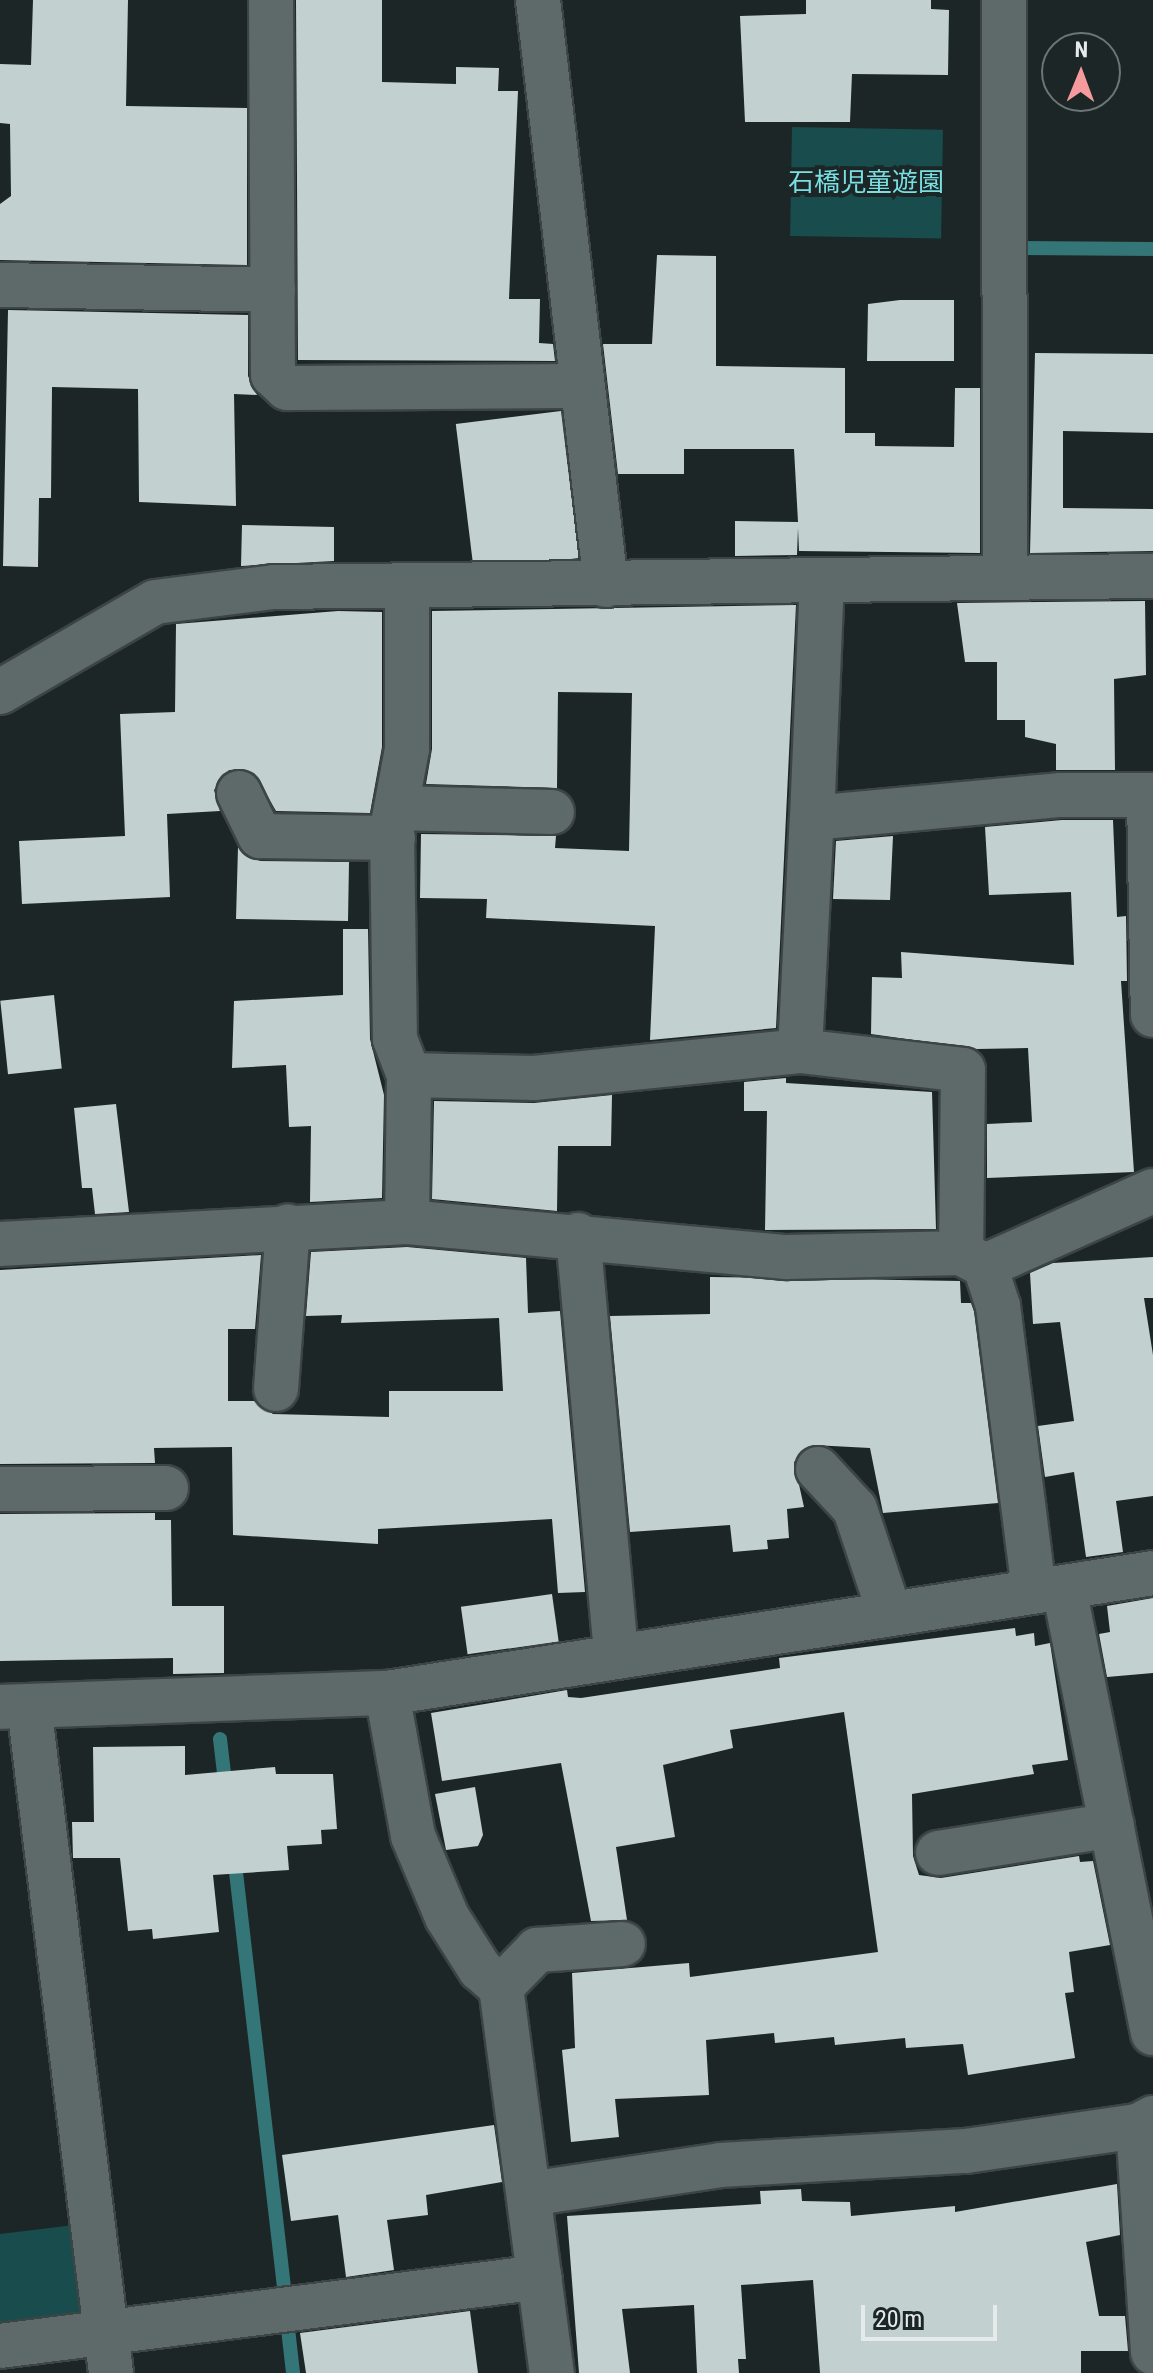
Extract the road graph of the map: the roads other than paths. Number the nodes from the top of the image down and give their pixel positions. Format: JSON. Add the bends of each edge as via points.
{"nodes":[{"id":1,"x":271,"y":0,"type":"edge"},
{"id":2,"x":538,"y":0,"type":"edge"},
{"id":3,"x":1004,"y":0,"type":"edge"},
{"id":4,"x":0,"y":285,"type":"edge"},
{"id":5,"x":273,"y":290,"type":"junction"},
{"id":6,"x":582,"y":386,"type":"junction"},
{"id":7,"x":1005,"y":574,"type":"junction"},
{"id":8,"x":1153,"y":576,"type":"edge"},
{"id":9,"x":822,"y":583,"type":"junction"},
{"id":10,"x":606,"y":585,"type":"junction"},
{"id":11,"x":407,"y":590,"type":"junction"},
{"id":12,"x":0,"y":692,"type":"edge"},
{"id":13,"x":239,"y":793,"type":"dead end"},
{"id":14,"x":1151,"y":795,"type":"edge"},
{"id":15,"x":552,"y":812,"type":"dead end"},
{"id":16,"x":812,"y":818,"type":"junction"},
{"id":17,"x":395,"y":823,"type":"junction"},
{"id":18,"x":1153,"y":1015,"type":"edge"},
{"id":19,"x":800,"y":1051,"type":"junction"},
{"id":20,"x":409,"y":1075,"type":"junction"},
{"id":21,"x":1153,"y":1191,"type":"edge"},
{"id":22,"x":407,"y":1222,"type":"junction"},
{"id":23,"x":288,"y":1226,"type":"junction"},
{"id":24,"x":578,"y":1235,"type":"junction"},
{"id":25,"x":0,"y":1244,"type":"edge"},
{"id":26,"x":973,"y":1259,"type":"junction"},
{"id":27,"x":276,"y":1389,"type":"dead end"},
{"id":28,"x":818,"y":1469,"type":"dead end"},
{"id":29,"x":166,"y":1488,"type":"dead end"},
{"id":30,"x":0,"y":1489,"type":"edge"},
{"id":31,"x":1153,"y":1573,"type":"edge"},
{"id":32,"x":1049,"y":1589,"type":"junction"},
{"id":33,"x":890,"y":1614,"type":"junction"},
{"id":34,"x":616,"y":1656,"type":"junction"},
{"id":35,"x":387,"y":1693,"type":"junction"},
{"id":36,"x":14,"y":1707,"type":"edge"},
{"id":37,"x":1112,"y":1825,"type":"junction"},
{"id":38,"x":938,"y":1853,"type":"dead end"},
{"id":39,"x":623,"y":1944,"type":"dead end"},
{"id":40,"x":501,"y":1987,"type":"junction"},
{"id":41,"x":1153,"y":2033,"type":"edge"},
{"id":42,"x":1146,"y":2122,"type":"edge"},
{"id":43,"x":529,"y":2194,"type":"junction"},
{"id":44,"x":540,"y":2277,"type":"junction"},
{"id":45,"x":1153,"y":2343,"type":"edge"},
{"id":46,"x":0,"y":2346,"type":"edge"},
{"id":47,"x":1153,"y":2353,"type":"edge"},
{"id":48,"x":108,"y":2354,"type":"edge"},
{"id":49,"x":552,"y":2373,"type":"edge"}],
"edges":[{"from":1,"to":5,"type":"street"},
{"from":2,"to":6,"type":"street"},
{"from":3,"to":7,"type":"street"},
{"from":4,"to":5,"type":"street"},
{"from":5,"to":6,"type":"street","via":[[273,375],[287,388]]},
{"from":6,"to":10,"type":"street"},
{"from":7,"to":8,"type":"street"},
{"from":7,"to":9,"type":"street"},
{"from":9,"to":10,"type":"street"},
{"from":9,"to":16,"type":"street"},
{"from":10,"to":11,"type":"street"},
{"from":11,"to":12,"type":"street","via":[[274,587],[155,602]]},
{"from":11,"to":17,"type":"street","via":[[407,749]]},
{"from":13,"to":17,"type":"street","via":[[260,836]]},
{"from":14,"to":16,"type":"street","via":[[1061,795]]},
{"from":14,"to":18,"type":"street"},
{"from":15,"to":17,"type":"street"},
{"from":16,"to":19,"type":"street"},
{"from":17,"to":20,"type":"street","via":[[395,1039]]},
{"from":19,"to":20,"type":"street","via":[[534,1078]]},
{"from":19,"to":26,"type":"street","via":[[963,1070]]},
{"from":20,"to":22,"type":"street"},
{"from":21,"to":26,"type":"street"},
{"from":22,"to":23,"type":"street"},
{"from":22,"to":24,"type":"street"},
{"from":23,"to":25,"type":"street"},
{"from":23,"to":27,"type":"street"},
{"from":24,"to":26,"type":"street","via":[[786,1257]]},
{"from":24,"to":34,"type":"street"},
{"from":26,"to":32,"type":"street","via":[[998,1306]]},
{"from":28,"to":33,"type":"street","via":[[855,1509]]},
{"from":29,"to":30,"type":"street"},
{"from":31,"to":32,"type":"street"},
{"from":32,"to":33,"type":"street"},
{"from":32,"to":37,"type":"street"},
{"from":33,"to":34,"type":"street"},
{"from":34,"to":35,"type":"street"},
{"from":35,"to":36,"type":"street"},
{"from":35,"to":40,"type":"street","via":[[413,1836],[447,1917],[480,1969]]},
{"from":36,"to":48,"type":"street"},
{"from":37,"to":38,"type":"street"},
{"from":37,"to":41,"type":"street"},
{"from":39,"to":40,"type":"street","via":[[537,1950]]},
{"from":40,"to":43,"type":"street"},
{"from":42,"to":43,"type":"street","via":[[966,2151],[720,2165]]},
{"from":42,"to":45,"type":"street"},
{"from":43,"to":44,"type":"street"},
{"from":44,"to":48,"type":"street"},
{"from":44,"to":49,"type":"street"},
{"from":45,"to":47,"type":"street"},
{"from":46,"to":48,"type":"street"}]}
